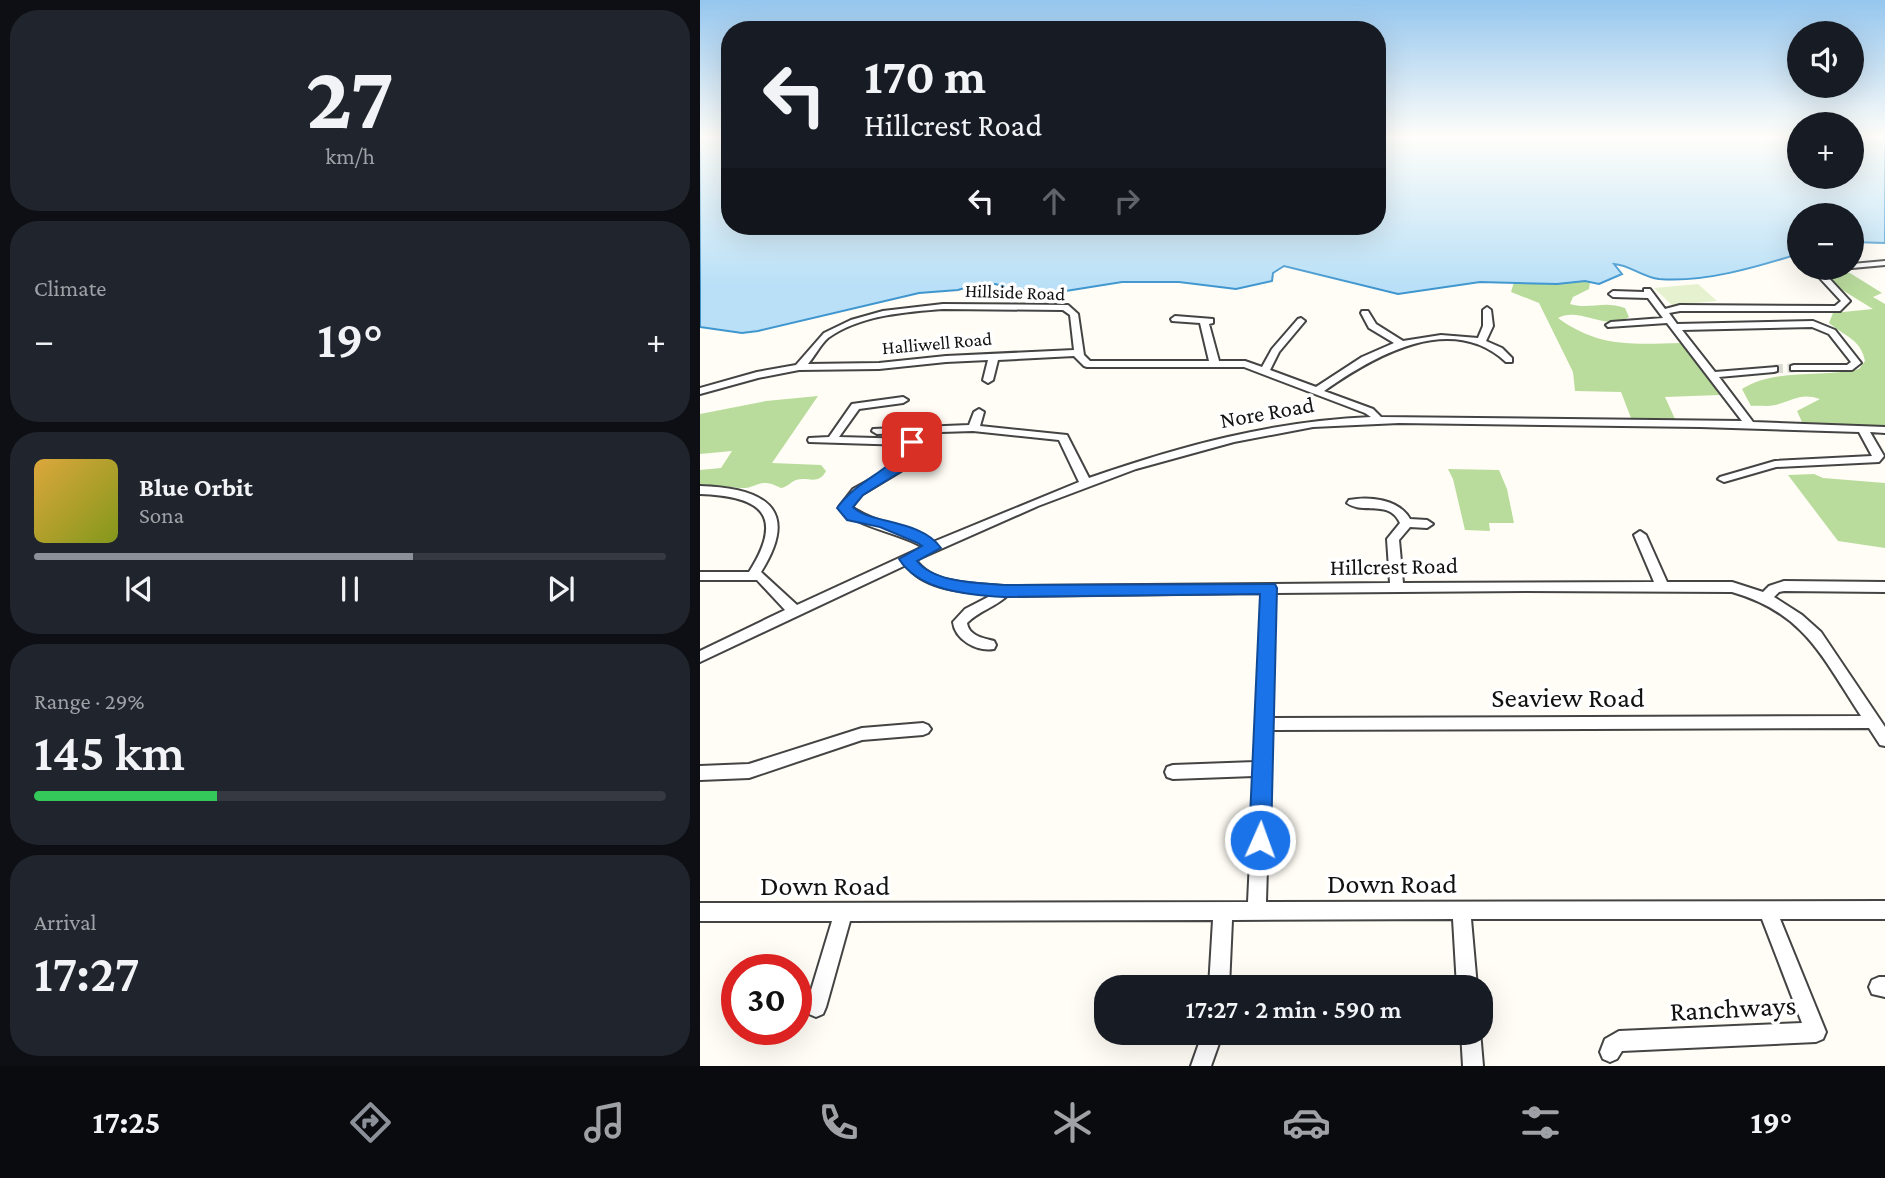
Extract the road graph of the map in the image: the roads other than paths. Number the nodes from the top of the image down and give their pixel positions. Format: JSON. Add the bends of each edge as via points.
{"nodes":[{"id":1,"x":1885,"y":263,"type":"edge"},
{"id":2,"x":1864,"y":265,"type":"edge"},
{"id":3,"x":1826,"y":280,"type":"edge"},
{"id":4,"x":1616,"y":293,"type":"dead end"},
{"id":5,"x":1487,"y":310,"type":"dead end"},
{"id":6,"x":1365,"y":313,"type":"dead end"},
{"id":7,"x":1175,"y":319,"type":"dead end"},
{"id":8,"x":1669,"y":320,"type":"junction"},
{"id":9,"x":1302,"y":321,"type":"dead end"},
{"id":10,"x":1611,"y":325,"type":"dead end"},
{"id":11,"x":1481,"y":342,"type":"junction"},
{"id":12,"x":1402,"y":344,"type":"junction"},
{"id":13,"x":1079,"y":352,"type":"junction"},
{"id":14,"x":993,"y":356,"type":"junction"},
{"id":15,"x":1509,"y":360,"type":"dead end"},
{"id":16,"x":1214,"y":362,"type":"junction"},
{"id":17,"x":799,"y":366,"type":"junction"},
{"id":18,"x":1794,"y":368,"type":"tunnel mouth"},
{"id":19,"x":1774,"y":369,"type":"tunnel mouth"},
{"id":20,"x":1265,"y":370,"type":"junction"},
{"id":21,"x":1713,"y":375,"type":"junction"},
{"id":22,"x":988,"y":380,"type":"dead end"},
{"id":23,"x":700,"y":391,"type":"edge"},
{"id":24,"x":1317,"y":391,"type":"junction"},
{"id":25,"x":898,"y":399,"type":"dead end"},
{"id":26,"x":978,"y":412,"type":"dead end"},
{"id":27,"x":1377,"y":422,"type":"junction"},
{"id":28,"x":1749,"y":423,"type":"junction"},
{"id":29,"x":975,"y":428,"type":"junction"},
{"id":30,"x":1863,"y":429,"type":"junction"},
{"id":31,"x":1885,"y":430,"type":"edge"},
{"id":32,"x":877,"y":431,"type":"dead end"},
{"id":33,"x":814,"y":440,"type":"dead end"},
{"id":34,"x":832,"y":440,"type":"junction"},
{"id":35,"x":1881,"y":459,"type":"edge"},
{"id":36,"x":1727,"y":476,"type":"dead end"},
{"id":37,"x":1085,"y":482,"type":"junction"},
{"id":38,"x":700,"y":490,"type":"edge"},
{"id":39,"x":1353,"y":503,"type":"dead end"},
{"id":40,"x":1407,"y":523,"type":"junction"},
{"id":41,"x":1427,"y":524,"type":"dead end"},
{"id":42,"x":1640,"y":535,"type":"dead end"},
{"id":43,"x":933,"y":548,"type":"junction"},
{"id":44,"x":908,"y":559,"type":"junction"},
{"id":45,"x":753,"y":575,"type":"junction"},
{"id":46,"x":700,"y":576,"type":"edge"},
{"id":47,"x":1662,"y":585,"type":"junction"},
{"id":48,"x":1397,"y":587,"type":"junction"},
{"id":49,"x":1885,"y":587,"type":"edge"},
{"id":50,"x":1269,"y":588,"type":"junction"},
{"id":51,"x":1004,"y":591,"type":"junction"},
{"id":52,"x":1765,"y":598,"type":"junction"},
{"id":53,"x":795,"y":612,"type":"junction"},
{"id":54,"x":977,"y":645,"type":"dead end"},
{"id":55,"x":700,"y":657,"type":"edge"},
{"id":56,"x":1874,"y":722,"type":"junction"},
{"id":57,"x":1263,"y":724,"type":"junction"},
{"id":58,"x":923,"y":729,"type":"dead end"},
{"id":59,"x":1885,"y":740,"type":"edge"},
{"id":60,"x":700,"y":773,"type":"edge"},
{"id":61,"x":1262,"y":773,"type":"junction"},
{"id":62,"x":1181,"y":775,"type":"dead end"},
{"id":63,"x":1767,"y":909,"type":"junction"},
{"id":64,"x":1461,"y":911,"type":"junction"},
{"id":65,"x":1881,"y":911,"type":"edge"},
{"id":66,"x":700,"y":912,"type":"edge"},
{"id":67,"x":1223,"y":912,"type":"junction"},
{"id":68,"x":1257,"y":912,"type":"junction"},
{"id":69,"x":843,"y":913,"type":"junction"},
{"id":70,"x":1220,"y":975,"type":"edge"},
{"id":71,"x":1466,"y":975,"type":"edge"},
{"id":72,"x":817,"y":1007,"type":"dead end"},
{"id":73,"x":1209,"y":1045,"type":"edge"},
{"id":74,"x":1472,"y":1045,"type":"edge"},
{"id":75,"x":1610,"y":1052,"type":"dead end"},
{"id":76,"x":1203,"y":1065,"type":"edge"},
{"id":77,"x":1474,"y":1066,"type":"edge"}],
"edges":[{"from":1,"to":2,"type":"street"},
{"from":3,"to":8,"type":"street","via":[[1845,300],[1837,309],[1677,308]]},
{"from":4,"to":8,"type":"street","via":[[1648,293]]},
{"from":5,"to":11,"type":"street","via":[[1488,327]]},
{"from":6,"to":12,"type":"street","via":[[1372,326]]},
{"from":7,"to":16,"type":"street","via":[[1208,321]]},
{"from":8,"to":10,"type":"street"},
{"from":8,"to":18,"type":"street","via":[[1819,325],[1832,332],[1856,363],[1849,368]]},
{"from":8,"to":21,"type":"street"},
{"from":9,"to":20,"type":"street"},
{"from":11,"to":12,"type":"street","via":[[1452,338]]},
{"from":11,"to":15,"type":"street","via":[[1497,348]]},
{"from":12,"to":24,"type":"street","via":[[1359,363]]},
{"from":13,"to":14,"type":"street","name":"Halliwell Road"},
{"from":13,"to":16,"type":"street","via":[[1083,361],[1094,365]]},
{"from":13,"to":17,"type":"street","name":"Hillside Road","via":[[1069,307],[924,307],[884,313],[837,330],[819,341]]},
{"from":14,"to":17,"type":"street","name":"Halliwell Road","via":[[879,366]]},
{"from":14,"to":22,"type":"street"},
{"from":16,"to":20,"type":"street"},
{"from":17,"to":23,"type":"street"},
{"from":19,"to":21,"type":"street"},
{"from":20,"to":24,"type":"street"},
{"from":21,"to":28,"type":"street"},
{"from":24,"to":27,"type":"street","via":[[1372,413]]},
{"from":25,"to":34,"type":"street","via":[[855,407]]},
{"from":26,"to":29,"type":"street"},
{"from":27,"to":28,"type":"street","name":"Nore Road"},
{"from":27,"to":37,"type":"street","name":"Nore Road","via":[[1274,430],[1189,448]]},
{"from":28,"to":30,"type":"street","name":"Nore Road"},
{"from":29,"to":32,"type":"street"},
{"from":29,"to":37,"type":"street","via":[[1063,437]]},
{"from":30,"to":31,"type":"street","name":"Nore Road"},
{"from":30,"to":35,"type":"street"},
{"from":33,"to":34,"type":"street"},
{"from":34,"to":43,"type":"street","via":[[905,440],[914,445],[900,466],[852,496],[845,510],[915,534]]},
{"from":35,"to":36,"type":"street","via":[[1774,464]]},
{"from":37,"to":43,"type":"street","name":"Nore Road"},
{"from":38,"to":45,"type":"street","via":[[742,494],[769,510],[769,548]]},
{"from":39,"to":40,"type":"street","via":[[1387,505]]},
{"from":40,"to":41,"type":"street"},
{"from":40,"to":48,"type":"street","via":[[1393,539]]},
{"from":42,"to":47,"type":"street"},
{"from":43,"to":44,"type":"street","name":"Nore Road"},
{"from":44,"to":51,"type":"street","name":"Hillcrest Road","via":[[914,569],[951,585]]},
{"from":44,"to":53,"type":"street","name":"Nore Road"},
{"from":45,"to":46,"type":"street"},
{"from":45,"to":53,"type":"street","via":[[763,577]]},
{"from":47,"to":48,"type":"street","name":"Hillcrest Road"},
{"from":47,"to":52,"type":"street","name":"Hillcrest Road","via":[[1720,585]]},
{"from":48,"to":50,"type":"street","name":"Hillcrest Road"},
{"from":49,"to":52,"type":"street","via":[[1784,586]]},
{"from":50,"to":51,"type":"street","name":"Hillcrest Road"},
{"from":50,"to":57,"type":"street"},
{"from":51,"to":54,"type":"street","via":[[961,619],[963,634]]},
{"from":52,"to":56,"type":"street","name":"Hillcrest Road","via":[[1792,612],[1816,636]]},
{"from":53,"to":55,"type":"street","name":"Nore Road"},
{"from":56,"to":57,"type":"street","name":"Seaview Road"},
{"from":56,"to":59,"type":"street","name":"Hillcrest Road"},
{"from":57,"to":61,"type":"street"},
{"from":58,"to":60,"type":"street","via":[[901,735],[848,737],[749,771]]},
{"from":61,"to":62,"type":"street"},
{"from":61,"to":68,"type":"street"},
{"from":63,"to":64,"type":"street","name":"Down Road"},
{"from":63,"to":65,"type":"street","name":"Down Road"},
{"from":63,"to":75,"type":"street","name":"Ranchways","via":[[1816,1032],[1619,1041]]},
{"from":64,"to":68,"type":"street","name":"Down Road"},
{"from":64,"to":71,"type":"street"},
{"from":66,"to":69,"type":"street","name":"Down Road"},
{"from":67,"to":68,"type":"street","name":"Down Road"},
{"from":67,"to":69,"type":"street","name":"Down Road"},
{"from":67,"to":70,"type":"street"},
{"from":69,"to":72,"type":"street"},
{"from":73,"to":76,"type":"street"},
{"from":74,"to":77,"type":"street"}]}
